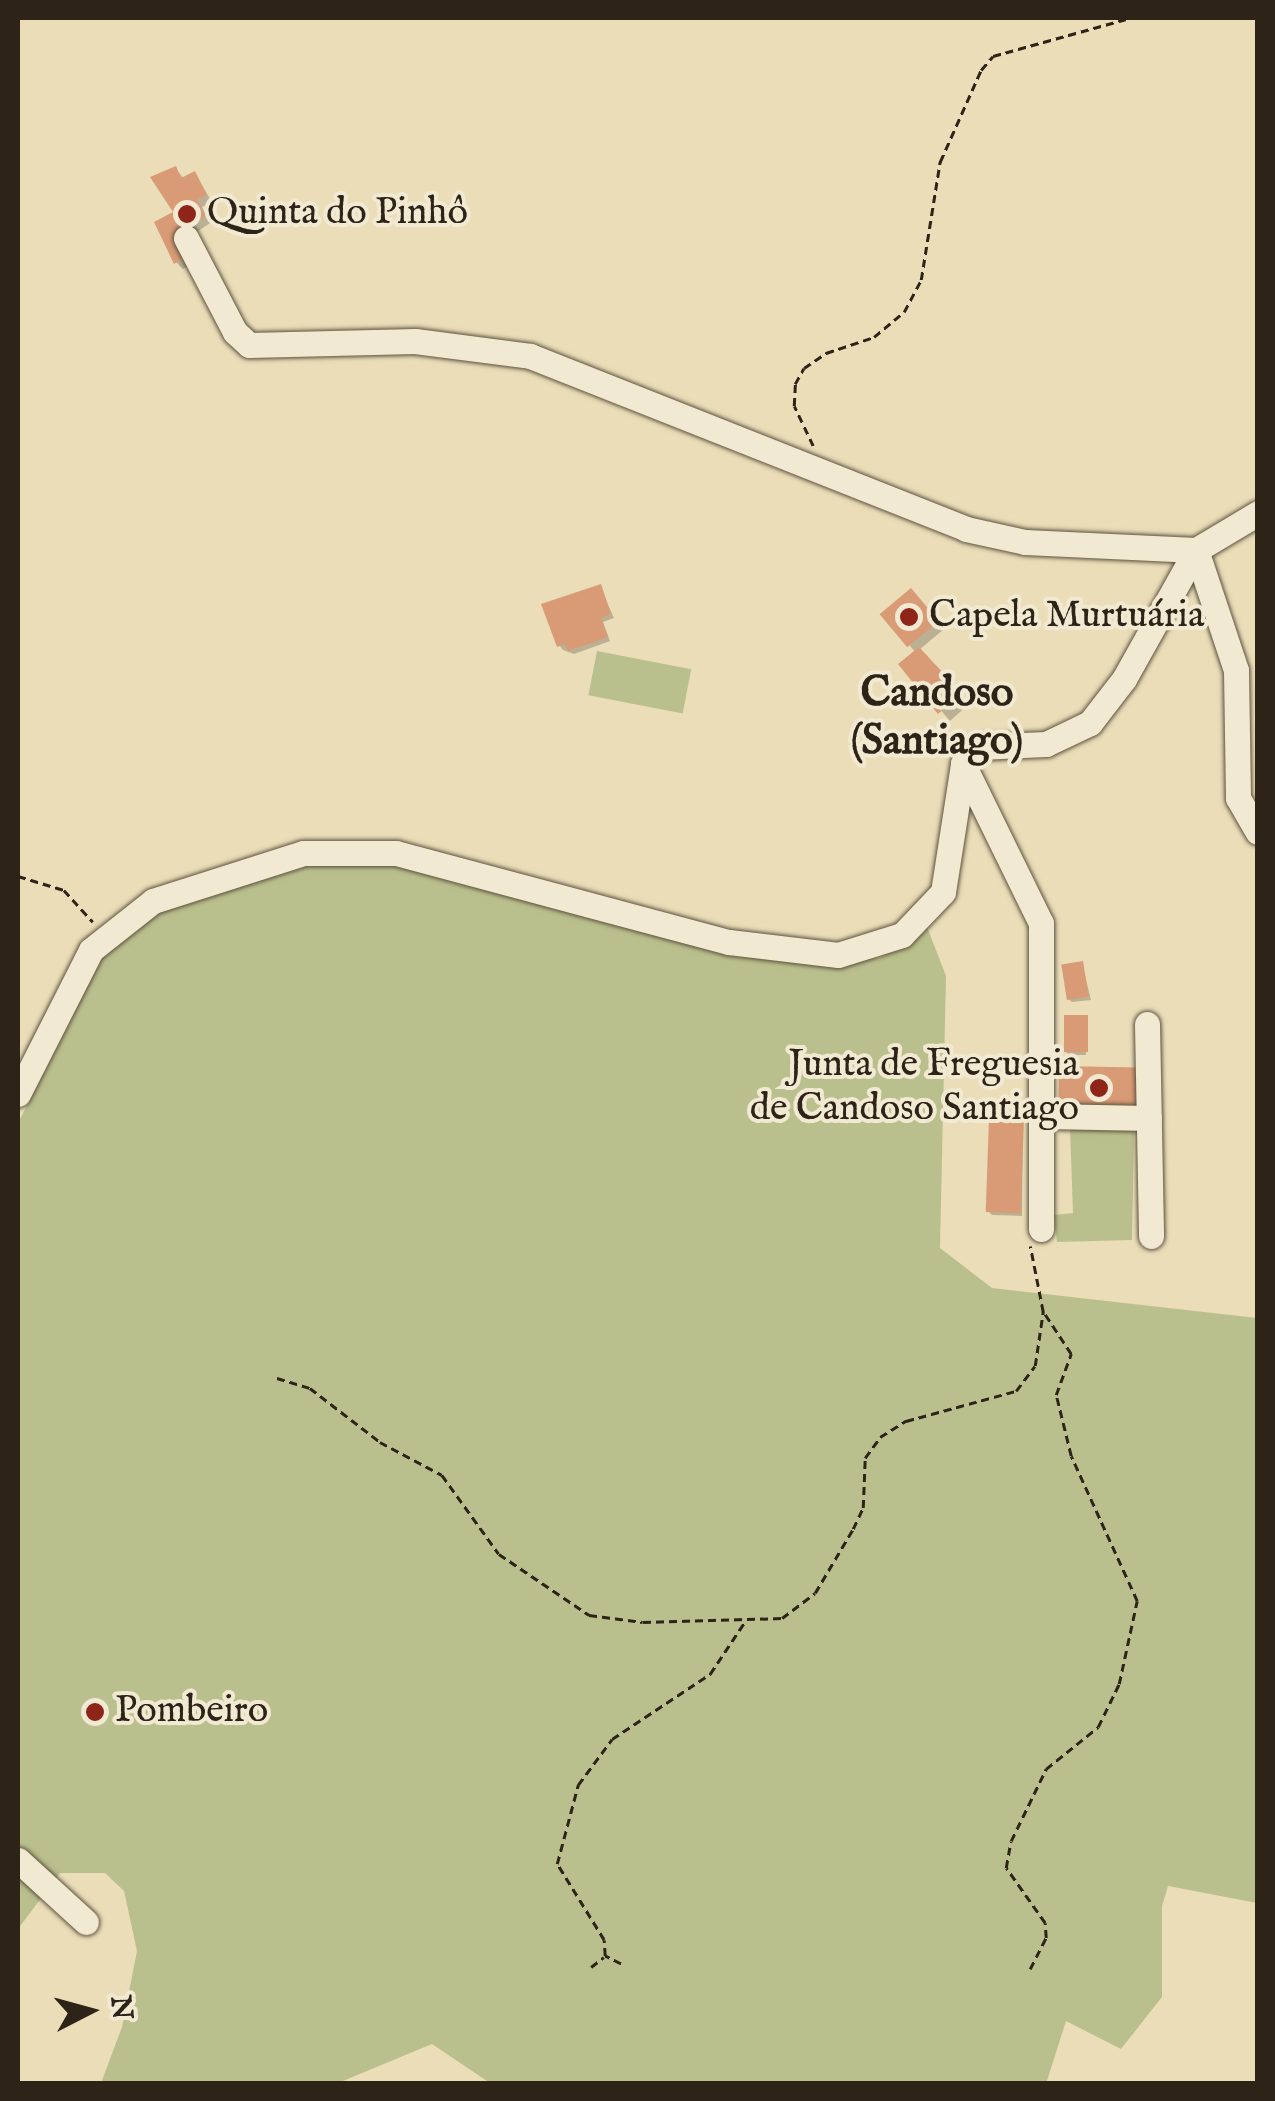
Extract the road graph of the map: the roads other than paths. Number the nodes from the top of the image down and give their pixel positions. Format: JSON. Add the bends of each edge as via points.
{"nodes":[{"id":1,"x":186,"y":238,"type":"dead end"},
{"id":2,"x":1258,"y":514,"type":"edge"},
{"id":3,"x":1196,"y":550,"type":"junction"},
{"id":4,"x":963,"y":764,"type":"junction"},
{"id":5,"x":1258,"y":832,"type":"edge"},
{"id":6,"x":1147,"y":1024,"type":"dead end"},
{"id":7,"x":18,"y":1094,"type":"edge"},
{"id":8,"x":1045,"y":1116,"type":"junction"},
{"id":9,"x":1149,"y":1118,"type":"junction"},
{"id":10,"x":1040,"y":1229,"type":"road end"},
{"id":11,"x":1151,"y":1236,"type":"dead end"},
{"id":12,"x":18,"y":1860,"type":"edge"},
{"id":13,"x":86,"y":1922,"type":"dead end"}],
"edges":[{"from":1,"to":3,"type":"street","via":[[235,332],[249,344],[446,342],[530,356],[966,529],[1025,542]]},
{"from":2,"to":3,"type":"street"},
{"from":3,"to":4,"type":"street","via":[[1124,679],[1090,722],[1046,744],[978,748]]},
{"from":3,"to":5,"type":"street","via":[[1236,670],[1238,798]]},
{"from":4,"to":7,"type":"street","via":[[942,892],[902,935],[838,955],[729,942],[396,853],[303,853],[153,901],[91,950]]},
{"from":4,"to":8,"type":"street","via":[[1041,923]]},
{"from":6,"to":9,"type":"street"},
{"from":8,"to":9,"type":"street"},
{"from":8,"to":10,"type":"street"},
{"from":9,"to":11,"type":"street"},
{"from":12,"to":13,"type":"street"}]}
